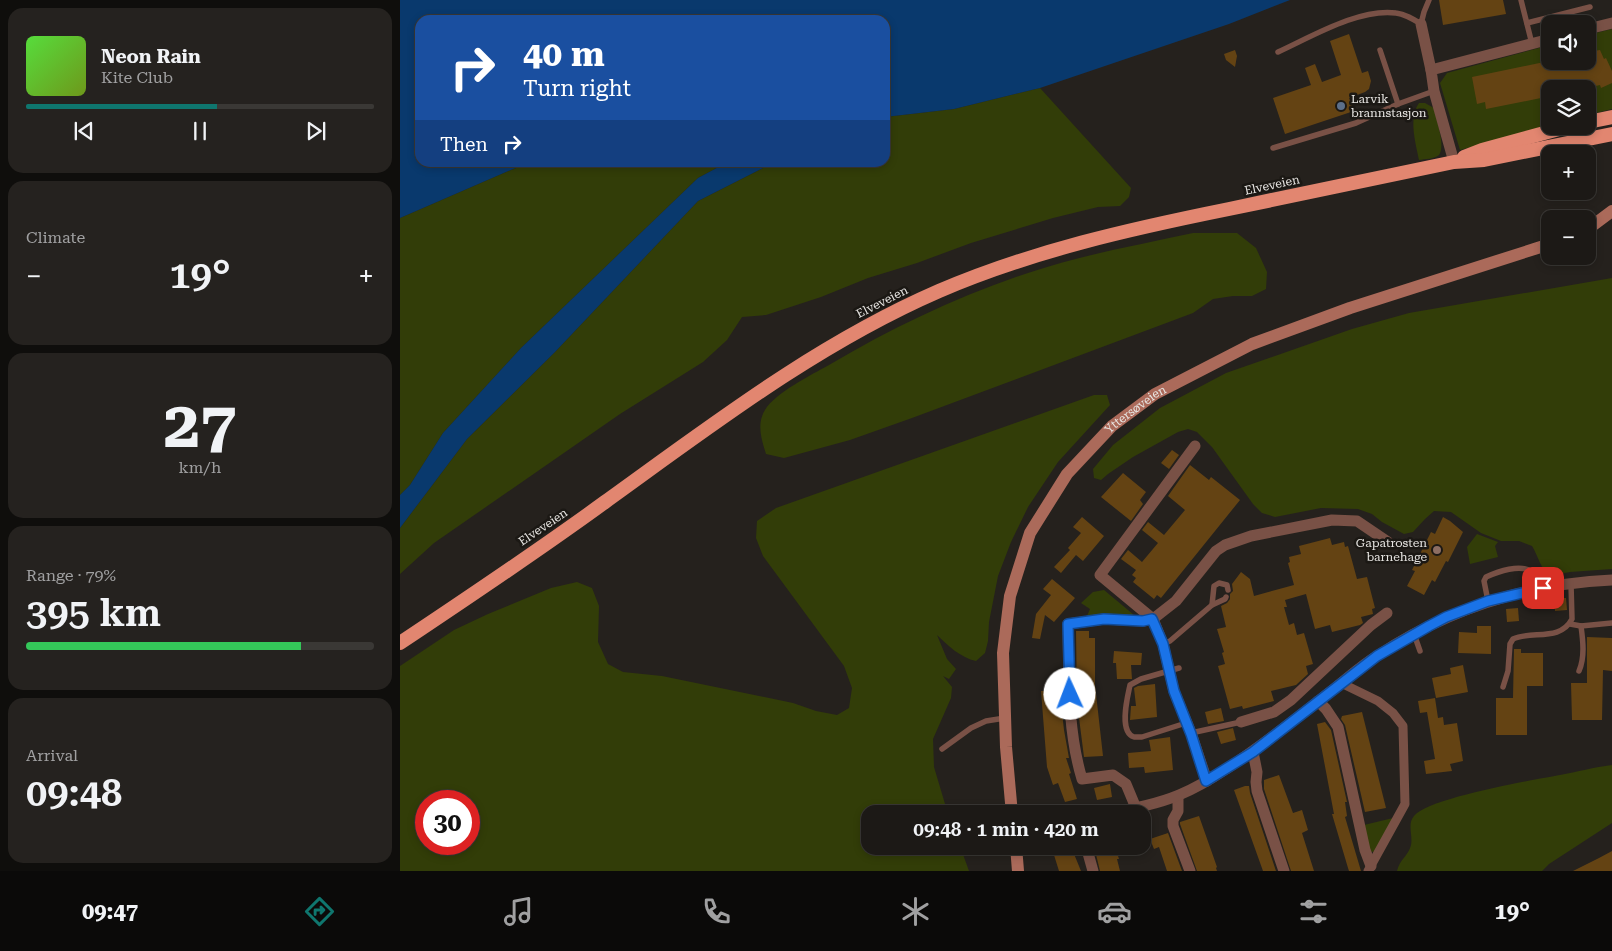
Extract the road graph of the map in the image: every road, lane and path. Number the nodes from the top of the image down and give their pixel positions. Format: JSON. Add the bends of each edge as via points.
{"nodes":[{"id":1,"x":1429,"y":0,"type":"edge"},
{"id":2,"x":1522,"y":0,"type":"edge"},
{"id":3,"x":1590,"y":7,"type":"dead end"},
{"id":4,"x":1527,"y":23,"type":"junction"},
{"id":5,"x":1612,"y":23,"type":"edge"},
{"id":6,"x":1421,"y":24,"type":"junction"},
{"id":7,"x":1596,"y":27,"type":"edge"},
{"id":8,"x":1541,"y":42,"type":"edge"},
{"id":9,"x":1532,"y":44,"type":"junction"},
{"id":10,"x":1380,"y":50,"type":"dead end"},
{"id":11,"x":1278,"y":52,"type":"dead end"},
{"id":12,"x":1431,"y":70,"type":"junction"},
{"id":13,"x":1434,"y":91,"type":"junction"},
{"id":14,"x":1398,"y":104,"type":"junction"},
{"id":15,"x":1612,"y":117,"type":"edge"},
{"id":16,"x":1596,"y":120,"type":"edge"},
{"id":17,"x":1541,"y":134,"type":"edge"},
{"id":18,"x":1612,"y":134,"type":"edge"},
{"id":19,"x":1273,"y":148,"type":"dead end"},
{"id":20,"x":1454,"y":162,"type":"junction"},
{"id":21,"x":1612,"y":211,"type":"edge"},
{"id":22,"x":1596,"y":223,"type":"edge"},
{"id":23,"x":1541,"y":247,"type":"edge"},
{"id":24,"x":1195,"y":446,"type":"dead end"},
{"id":25,"x":1388,"y":542,"type":"dead end"},
{"id":26,"x":1612,"y":580,"type":"edge"},
{"id":27,"x":1571,"y":584,"type":"junction"},
{"id":28,"x":1543,"y":588,"type":"junction"},
{"id":29,"x":1228,"y":590,"type":"dead end"},
{"id":30,"x":1226,"y":597,"type":"dead end"},
{"id":31,"x":1488,"y":601,"type":"junction"},
{"id":32,"x":1212,"y":605,"type":"junction"},
{"id":33,"x":1387,"y":613,"type":"dead end"},
{"id":34,"x":1152,"y":619,"type":"junction"},
{"id":35,"x":1612,"y":623,"type":"edge"},
{"id":36,"x":1570,"y":624,"type":"junction"},
{"id":37,"x":1581,"y":626,"type":"junction"},
{"id":38,"x":1414,"y":634,"type":"junction"},
{"id":39,"x":400,"y":643,"type":"edge"},
{"id":40,"x":1162,"y":648,"type":"junction"},
{"id":41,"x":1420,"y":651,"type":"dead end"},
{"id":42,"x":1174,"y":670,"type":"junction"},
{"id":43,"x":1579,"y":671,"type":"dead end"},
{"id":44,"x":1341,"y":683,"type":"junction"},
{"id":45,"x":1504,"y":687,"type":"dead end"},
{"id":46,"x":1318,"y":701,"type":"junction"},
{"id":47,"x":1005,"y":718,"type":"junction"},
{"id":48,"x":1241,"y":722,"type":"joint"},
{"id":49,"x":1188,"y":728,"type":"junction"},
{"id":50,"x":942,"y":749,"type":"dead end"},
{"id":51,"x":1253,"y":752,"type":"junction"},
{"id":52,"x":1206,"y":781,"type":"junction"},
{"id":53,"x":1178,"y":796,"type":"junction"},
{"id":54,"x":1011,"y":805,"type":"edge"},
{"id":55,"x":1135,"y":805,"type":"edge"},
{"id":56,"x":1146,"y":805,"type":"edge"},
{"id":57,"x":1017,"y":855,"type":"edge"},
{"id":58,"x":1088,"y":855,"type":"edge"},
{"id":59,"x":1369,"y":869,"type":"edge"},
{"id":60,"x":1018,"y":871,"type":"edge"},
{"id":61,"x":1094,"y":871,"type":"edge"},
{"id":62,"x":1190,"y":871,"type":"edge"},
{"id":63,"x":1284,"y":871,"type":"edge"}],
"edges":[{"from":1,"to":6,"type":"lane"},
{"from":2,"to":4,"type":"lane"},
{"from":3,"to":4,"type":"lane"},
{"from":4,"to":9,"type":"lane"},
{"from":5,"to":7,"type":"street"},
{"from":6,"to":11,"type":"lane","via":[[1396,13],[1376,14],[1345,21]]},
{"from":6,"to":12,"type":"street"},
{"from":8,"to":9,"type":"street"},
{"from":9,"to":12,"type":"street"},
{"from":10,"to":14,"type":"lane"},
{"from":12,"to":13,"type":"street"},
{"from":13,"to":14,"type":"lane"},
{"from":13,"to":20,"type":"street"},
{"from":14,"to":19,"type":"lane","via":[[1356,123]]},
{"from":15,"to":16,"type":"highway"},
{"from":17,"to":20,"type":"highway","name":"Elveveien","via":[[1482,150]]},
{"from":18,"to":20,"type":"highway","name":"Elveveien","via":[[1484,160]]},
{"from":20,"to":39,"type":"highway","name":"Elveveien","via":[[1082,242],[986,272],[939,291],[842,340],[790,372]]},
{"from":21,"to":22,"type":"main road"},
{"from":23,"to":47,"type":"main road","name":"Yttersøveien","via":[[1350,308],[1252,344],[1155,394],[1112,426],[1067,474],[1030,533],[1010,596],[1003,653]]},
{"from":24,"to":34,"type":"street","via":[[1100,575]]},
{"from":25,"to":34,"type":"street","via":[[1357,521],[1332,520],[1251,536],[1216,551],[1176,601]]},
{"from":26,"to":27,"type":"street"},
{"from":27,"to":28,"type":"street"},
{"from":27,"to":36,"type":"lane"},
{"from":28,"to":31,"type":"street"},
{"from":28,"to":31,"type":"lane","via":[[1532,572],[1516,568],[1486,577]]},
{"from":29,"to":32,"type":"lane","via":[[1227,585],[1219,583],[1214,586]]},
{"from":30,"to":32,"type":"lane"},
{"from":31,"to":38,"type":"street"},
{"from":32,"to":40,"type":"lane"},
{"from":33,"to":48,"type":"street","via":[[1279,710]]},
{"from":34,"to":40,"type":"street"},
{"from":34,"to":55,"type":"street","via":[[1104,619],[1068,624],[1070,712],[1082,779],[1114,775],[1126,784]]},
{"from":35,"to":37,"type":"lane"},
{"from":36,"to":37,"type":"lane"},
{"from":36,"to":45,"type":"lane","via":[[1553,634],[1513,639]]},
{"from":37,"to":43,"type":"lane","via":[[1583,648]]},
{"from":38,"to":41,"type":"lane"},
{"from":38,"to":44,"type":"street"},
{"from":40,"to":42,"type":"street"},
{"from":42,"to":49,"type":"street","via":[[1174,691],[1183,702]]},
{"from":42,"to":49,"type":"lane","via":[[1130,684],[1126,703],[1127,730],[1134,737]]},
{"from":44,"to":46,"type":"street"},
{"from":44,"to":59,"type":"street","via":[[1378,701],[1403,726],[1405,804]]},
{"from":46,"to":51,"type":"street"},
{"from":46,"to":59,"type":"street","via":[[1338,727]]},
{"from":47,"to":50,"type":"lane","via":[[971,728]]},
{"from":47,"to":54,"type":"main road","name":"Yttersøveien"},
{"from":48,"to":49,"type":"lane"},
{"from":49,"to":52,"type":"street"},
{"from":51,"to":52,"type":"street"},
{"from":51,"to":63,"type":"street","via":[[1257,791]]},
{"from":52,"to":53,"type":"street"},
{"from":53,"to":56,"type":"street"},
{"from":53,"to":62,"type":"street","via":[[1173,826]]},
{"from":57,"to":60,"type":"main road"},
{"from":58,"to":61,"type":"street"}]}
